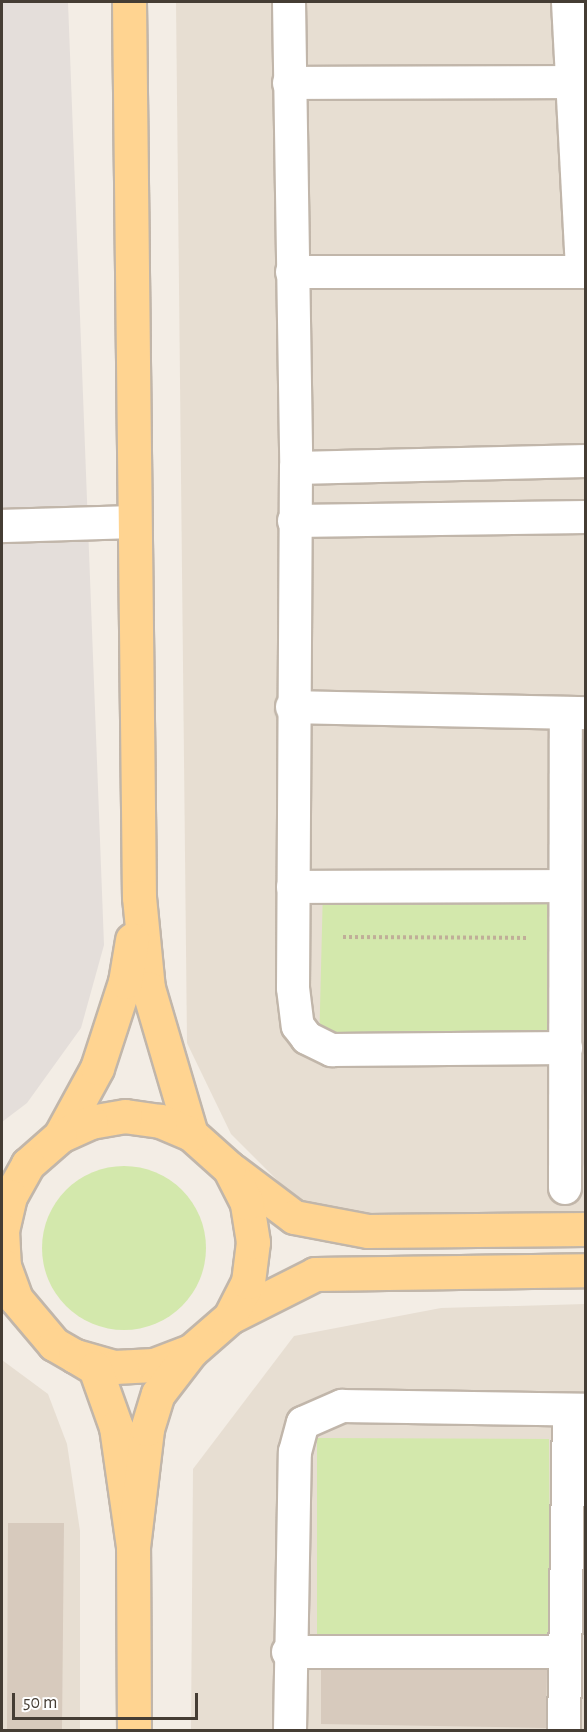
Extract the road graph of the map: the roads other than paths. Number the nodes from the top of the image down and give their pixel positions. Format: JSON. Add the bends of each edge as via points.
{"nodes":[{"id":1,"x":129,"y":2,"type":"edge"},
{"id":2,"x":289,"y":2,"type":"edge"},
{"id":3,"x":568,"y":2,"type":"edge"},
{"id":4,"x":571,"y":82,"type":"junction"},
{"id":5,"x":290,"y":83,"type":"junction"},
{"id":6,"x":292,"y":272,"type":"junction"},
{"id":7,"x":584,"y":272,"type":"edge"},
{"id":8,"x":585,"y":461,"type":"edge"},
{"id":9,"x":296,"y":468,"type":"junction"},
{"id":10,"x":585,"y":517,"type":"edge"},
{"id":11,"x":294,"y":521,"type":"junction"},
{"id":12,"x":135,"y":522,"type":"junction"},
{"id":13,"x":2,"y":526,"type":"edge"},
{"id":14,"x":292,"y":706,"type":"junction"},
{"id":15,"x":576,"y":714,"type":"edge"},
{"id":16,"x":565,"y":886,"type":"junction"},
{"id":17,"x":293,"y":887,"type":"junction"},
{"id":18,"x":139,"y":897,"type":"junction"},
{"id":19,"x":566,"y":1048,"type":"junction"},
{"id":20,"x":191,"y":1134,"type":"junction"},
{"id":21,"x":60,"y":1136,"type":"junction"},
{"id":22,"x":28,"y":1164,"type":"junction"},
{"id":23,"x":229,"y":1168,"type":"junction"},
{"id":24,"x":2,"y":1186,"type":"edge"},
{"id":25,"x":565,"y":1188,"type":"dead end"},
{"id":26,"x":585,"y":1229,"type":"edge"},
{"id":27,"x":585,"y":1270,"type":"edge"},
{"id":28,"x":2,"y":1302,"type":"edge"},
{"id":29,"x":230,"y":1317,"type":"junction"},
{"id":30,"x":36,"y":1329,"type":"junction"},
{"id":31,"x":192,"y":1351,"type":"junction"},
{"id":32,"x":75,"y":1356,"type":"junction"},
{"id":33,"x":577,"y":1410,"type":"edge"},
{"id":34,"x":133,"y":1547,"type":"junction"},
{"id":35,"x":288,"y":1652,"type":"junction"},
{"id":36,"x":563,"y":1652,"type":"junction"},
{"id":37,"x":134,"y":1731,"type":"edge"},
{"id":38,"x":290,"y":1731,"type":"edge"},
{"id":39,"x":564,"y":1731,"type":"edge"}],
"edges":[{"from":1,"to":12,"type":"main road"},
{"from":2,"to":5,"type":"street"},
{"from":3,"to":4,"type":"street"},
{"from":4,"to":5,"type":"street"},
{"from":4,"to":7,"type":"street"},
{"from":5,"to":6,"type":"street"},
{"from":6,"to":7,"type":"street"},
{"from":6,"to":9,"type":"street"},
{"from":8,"to":9,"type":"street"},
{"from":9,"to":11,"type":"street"},
{"from":10,"to":11,"type":"street"},
{"from":11,"to":14,"type":"street"},
{"from":12,"to":13,"type":"street"},
{"from":12,"to":18,"type":"main road"},
{"from":14,"to":15,"type":"street"},
{"from":14,"to":17,"type":"street"},
{"from":15,"to":16,"type":"street"},
{"from":16,"to":17,"type":"street"},
{"from":16,"to":19,"type":"street"},
{"from":17,"to":19,"type":"street","via":[[295,1010],[298,1026],[322,1047]]},
{"from":18,"to":20,"type":"main road","via":[[148,988]]},
{"from":18,"to":21,"type":"main road","via":[[125,982],[97,1068]]},
{"from":19,"to":25,"type":"street"},
{"from":20,"to":21,"type":"main road","via":[[160,1120],[125,1116],[91,1122]]},
{"from":20,"to":23,"type":"main road"},
{"from":21,"to":22,"type":"main road"},
{"from":22,"to":24,"type":"main road"},
{"from":22,"to":30,"type":"main road","via":[[10,1196],[2,1230],[4,1266],[16,1299]]},
{"from":23,"to":26,"type":"main road","via":[[294,1217],[368,1231]]},
{"from":23,"to":29,"type":"main road","via":[[248,1203],[254,1242],[248,1282]]},
{"from":27,"to":29,"type":"main road","via":[[315,1274]]},
{"from":28,"to":30,"type":"main road"},
{"from":29,"to":31,"type":"main road"},
{"from":30,"to":32,"type":"main road"},
{"from":31,"to":32,"type":"main road","via":[[154,1365],[124,1367]]},
{"from":31,"to":34,"type":"main road","via":[[158,1394],[147,1429]]},
{"from":32,"to":34,"type":"main road","via":[[95,1368],[116,1427]]},
{"from":33,"to":35,"type":"street","via":[[342,1406],[303,1423],[295,1452]]},
{"from":33,"to":36,"type":"street"},
{"from":34,"to":37,"type":"main road"},
{"from":35,"to":36,"type":"street"},
{"from":35,"to":38,"type":"street"},
{"from":36,"to":39,"type":"street"}]}
